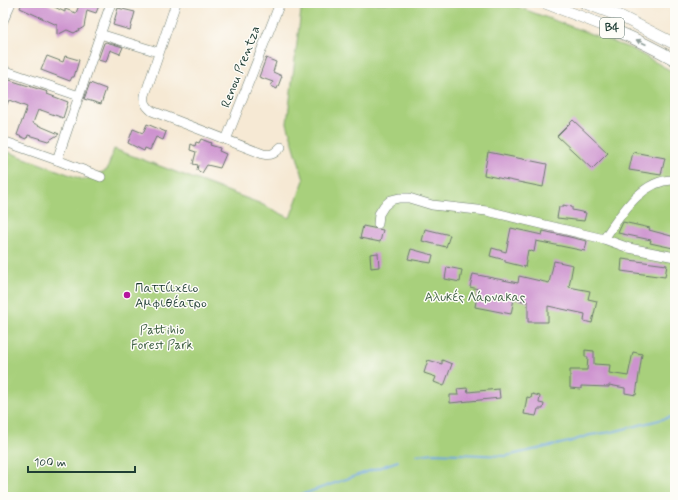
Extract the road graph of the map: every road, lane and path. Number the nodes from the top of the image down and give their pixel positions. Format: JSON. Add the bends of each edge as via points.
{"nodes":[{"id":1,"x":111,"y":3,"type":"edge"},
{"id":2,"x":176,"y":3,"type":"edge"},
{"id":3,"x":280,"y":3,"type":"edge"},
{"id":4,"x":545,"y":3,"type":"edge"},
{"id":5,"x":585,"y":3,"type":"edge"},
{"id":6,"x":7,"y":8,"type":"edge"},
{"id":7,"x":3,"y":21,"type":"edge"},
{"id":8,"x":100,"y":34,"type":"junction"},
{"id":9,"x":675,"y":44,"type":"edge"},
{"id":10,"x":158,"y":52,"type":"junction"},
{"id":11,"x":675,"y":60,"type":"edge"},
{"id":12,"x":3,"y":70,"type":"edge"},
{"id":13,"x":79,"y":96,"type":"junction"},
{"id":14,"x":226,"y":140,"type":"junction"},
{"id":15,"x":3,"y":141,"type":"edge"},
{"id":16,"x":281,"y":147,"type":"dead end"},
{"id":17,"x":57,"y":160,"type":"junction"},
{"id":18,"x":101,"y":177,"type":"dead end"},
{"id":19,"x":675,"y":180,"type":"edge"},
{"id":20,"x":378,"y":224,"type":"dead end"},
{"id":21,"x":604,"y":239,"type":"junction"},
{"id":22,"x":675,"y":257,"type":"edge"}],
"edges":[{"from":1,"to":8,"type":"street"},
{"from":2,"to":10,"type":"street"},
{"from":3,"to":14,"type":"street","name":"Renou Prentza"},
{"from":11,"to":4,"type":"main road","number":"B4","one_way":true,"via":[[608,27]]},
{"from":5,"to":9,"type":"main road","number":"B4","via":[[622,17]]},
{"from":6,"to":7,"type":"street"},
{"from":8,"to":10,"type":"street"},
{"from":8,"to":13,"type":"street"},
{"from":10,"to":14,"type":"street","via":[[145,95],[144,102],[147,107]]},
{"from":12,"to":13,"type":"street"},
{"from":13,"to":17,"type":"street"},
{"from":14,"to":16,"type":"street","via":[[269,155],[276,153]]},
{"from":15,"to":17,"type":"street"},
{"from":17,"to":18,"type":"street"},
{"from":19,"to":21,"type":"street","via":[[650,186],[625,208]]},
{"from":20,"to":21,"type":"street","via":[[380,214],[388,203],[399,198],[409,198],[432,205],[487,211]]},
{"from":21,"to":22,"type":"street","via":[[629,248]]}]}
